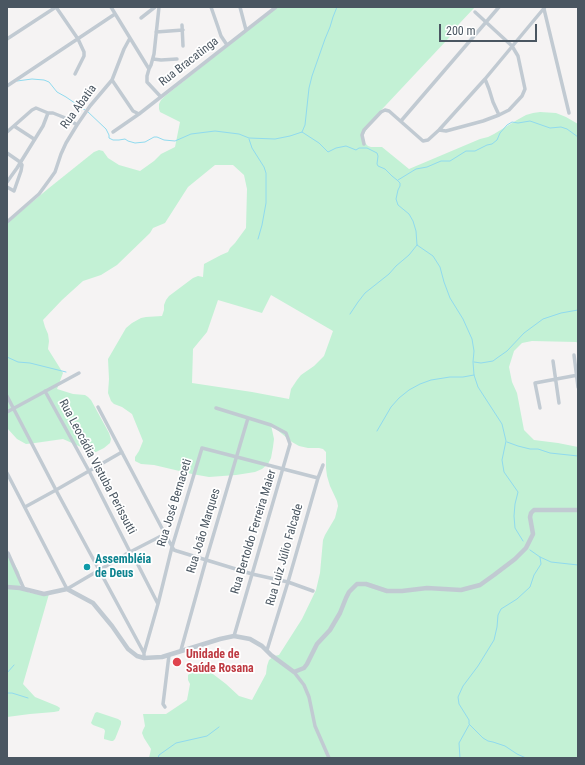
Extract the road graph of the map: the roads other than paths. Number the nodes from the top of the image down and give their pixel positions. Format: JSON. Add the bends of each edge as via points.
{"nodes":[{"id":1,"x":56,"y":7,"type":"edge"},
{"id":2,"x":111,"y":7,"type":"edge"},
{"id":3,"x":155,"y":7,"type":"edge"},
{"id":4,"x":159,"y":7,"type":"edge"},
{"id":5,"x":211,"y":7,"type":"edge"},
{"id":6,"x":240,"y":7,"type":"edge"},
{"id":7,"x":276,"y":7,"type":"edge"},
{"id":8,"x":498,"y":7,"type":"edge"},
{"id":9,"x":545,"y":7,"type":"edge"},
{"id":10,"x":475,"y":12,"type":"dead end"},
{"id":11,"x":115,"y":14,"type":"junction"},
{"id":12,"x":141,"y":18,"type":"dead end"},
{"id":13,"x":486,"y":21,"type":"junction"},
{"id":14,"x":182,"y":25,"type":"dead end"},
{"id":15,"x":183,"y":30,"type":"junction"},
{"id":16,"x":246,"y":30,"type":"junction"},
{"id":17,"x":156,"y":32,"type":"junction"},
{"id":18,"x":130,"y":38,"type":"junction"},
{"id":19,"x":7,"y":39,"type":"edge"},
{"id":20,"x":78,"y":39,"type":"junction"},
{"id":21,"x":227,"y":44,"type":"junction"},
{"id":22,"x":183,"y":46,"type":"dead end"},
{"id":23,"x":512,"y":46,"type":"junction"},
{"id":24,"x":153,"y":59,"type":"junction"},
{"id":25,"x":177,"y":59,"type":"dead end"},
{"id":26,"x":149,"y":69,"type":"junction"},
{"id":27,"x":75,"y":74,"type":"dead end"},
{"id":28,"x":485,"y":79,"type":"junction"},
{"id":29,"x":112,"y":80,"type":"junction"},
{"id":30,"x":7,"y":86,"type":"edge"},
{"id":31,"x":161,"y":97,"type":"junction"},
{"id":32,"x":48,"y":113,"type":"junction"},
{"id":33,"x":569,"y":113,"type":"dead end"},
{"id":34,"x":139,"y":114,"type":"junction"},
{"id":35,"x":499,"y":115,"type":"junction"},
{"id":36,"x":401,"y":121,"type":"junction"},
{"id":37,"x":77,"y":125,"type":"junction"},
{"id":38,"x":14,"y":126,"type":"junction"},
{"id":39,"x":439,"y":130,"type":"junction"},
{"id":40,"x":7,"y":132,"type":"edge"},
{"id":41,"x":114,"y":132,"type":"dead end"},
{"id":42,"x":34,"y":139,"type":"junction"},
{"id":43,"x":364,"y":144,"type":"dead end"},
{"id":44,"x":7,"y":153,"type":"edge"},
{"id":45,"x":20,"y":162,"type":"junction"},
{"id":46,"x":7,"y":182,"type":"edge"},
{"id":47,"x":7,"y":187,"type":"edge"},
{"id":48,"x":8,"y":220,"type":"edge"},
{"id":49,"x":574,"y":355,"type":"dead end"},
{"id":50,"x":553,"y":361,"type":"dead end"},
{"id":51,"x":79,"y":373,"type":"dead end"},
{"id":52,"x":577,"y":376,"type":"edge"},
{"id":53,"x":556,"y":379,"type":"junction"},
{"id":54,"x":578,"y":387,"type":"edge"},
{"id":55,"x":46,"y":391,"type":"junction"},
{"id":56,"x":7,"y":396,"type":"edge"},
{"id":57,"x":560,"y":403,"type":"dead end"},
{"id":58,"x":98,"y":407,"type":"dead end"},
{"id":59,"x":13,"y":408,"type":"junction"},
{"id":60,"x":216,"y":408,"type":"dead end"},
{"id":61,"x":540,"y":408,"type":"dead end"},
{"id":62,"x":7,"y":412,"type":"edge"},
{"id":63,"x":248,"y":418,"type":"junction"},
{"id":64,"x":122,"y":452,"type":"junction"},
{"id":65,"x":237,"y":457,"type":"junction"},
{"id":66,"x":323,"y":465,"type":"dead end"},
{"id":67,"x":283,"y":469,"type":"junction"},
{"id":68,"x":89,"y":472,"type":"junction"},
{"id":69,"x":7,"y":473,"type":"edge"},
{"id":70,"x":318,"y":478,"type":"junction"},
{"id":71,"x":56,"y":490,"type":"junction"},
{"id":72,"x":25,"y":507,"type":"junction"},
{"id":73,"x":578,"y":510,"type":"edge"},
{"id":74,"x":165,"y":534,"type":"junction"},
{"id":75,"x":172,"y":547,"type":"junction"},
{"id":76,"x":8,"y":553,"type":"edge"},
{"id":77,"x":128,"y":553,"type":"junction"},
{"id":78,"x":206,"y":560,"type":"junction"},
{"id":79,"x":99,"y":570,"type":"junction"},
{"id":80,"x":252,"y":574,"type":"junction"},
{"id":81,"x":288,"y":582,"type":"junction"},
{"id":82,"x":7,"y":587,"type":"edge"},
{"id":83,"x":24,"y":589,"type":"junction"},
{"id":84,"x":67,"y":589,"type":"junction"},
{"id":85,"x":313,"y":591,"type":"dead end"},
{"id":86,"x":158,"y":604,"type":"junction"},
{"id":87,"x":234,"y":636,"type":"junction"},
{"id":88,"x":181,"y":650,"type":"junction"},
{"id":89,"x":267,"y":650,"type":"junction"},
{"id":90,"x":144,"y":655,"type":"junction"},
{"id":91,"x":169,"y":655,"type":"junction"},
{"id":92,"x":294,"y":672,"type":"junction"},
{"id":93,"x":165,"y":707,"type":"dead end"},
{"id":94,"x":329,"y":758,"type":"edge"}],
"edges":[{"from":1,"to":19,"type":"street"},
{"from":1,"to":20,"type":"street"},
{"from":2,"to":11,"type":"street"},
{"from":3,"to":12,"type":"street"},
{"from":4,"to":17,"type":"street"},
{"from":5,"to":21,"type":"street","via":[[220,36]]},
{"from":6,"to":16,"type":"street"},
{"from":7,"to":16,"type":"street","name":"Rua Bracatinga"},
{"from":8,"to":13,"type":"street"},
{"from":9,"to":23,"type":"street"},
{"from":9,"to":33,"type":"street"},
{"from":10,"to":13,"type":"street"},
{"from":11,"to":18,"type":"street"},
{"from":11,"to":20,"type":"street"},
{"from":13,"to":23,"type":"street"},
{"from":13,"to":36,"type":"street"},
{"from":14,"to":15,"type":"street"},
{"from":15,"to":17,"type":"street"},
{"from":15,"to":22,"type":"street"},
{"from":16,"to":21,"type":"street","name":"Rua Bracatinga"},
{"from":17,"to":24,"type":"street"},
{"from":18,"to":26,"type":"street"},
{"from":18,"to":29,"type":"street","name":"Rua Abatia"},
{"from":20,"to":27,"type":"street","via":[[84,56]]},
{"from":20,"to":30,"type":"street"},
{"from":21,"to":31,"type":"street","name":"Rua Bracatinga"},
{"from":23,"to":28,"type":"street"},
{"from":23,"to":35,"type":"street","via":[[518,56],[525,89],[510,110]]},
{"from":24,"to":25,"type":"street"},
{"from":24,"to":26,"type":"street"},
{"from":26,"to":31,"type":"street","via":[[147,82]]},
{"from":28,"to":35,"type":"street"},
{"from":28,"to":39,"type":"street"},
{"from":29,"to":34,"type":"street","via":[[133,111]]},
{"from":29,"to":37,"type":"street","name":"Rua Abatia"},
{"from":31,"to":34,"type":"street","name":"Rua Bracatinga"},
{"from":32,"to":37,"type":"street","via":[[54,113]]},
{"from":32,"to":38,"type":"street","via":[[36,108]]},
{"from":32,"to":42,"type":"street"},
{"from":34,"to":41,"type":"street","name":"Rua Bracatinga"},
{"from":35,"to":39,"type":"street","via":[[446,131]]},
{"from":36,"to":39,"type":"street","via":[[423,141],[428,140]]},
{"from":36,"to":43,"type":"street","via":[[390,111],[381,112],[364,130]]},
{"from":37,"to":48,"type":"street","name":"Rua Abatia","via":[[66,143],[55,172],[45,187]]},
{"from":38,"to":40,"type":"street"},
{"from":38,"to":42,"type":"street"},
{"from":42,"to":45,"type":"street"},
{"from":44,"to":45,"type":"street"},
{"from":45,"to":46,"type":"street"},
{"from":45,"to":47,"type":"street","via":[[21,171],[15,190]]},
{"from":49,"to":52,"type":"street"},
{"from":50,"to":53,"type":"street"},
{"from":51,"to":55,"type":"street"},
{"from":52,"to":53,"type":"street"},
{"from":52,"to":54,"type":"street"},
{"from":53,"to":57,"type":"street"},
{"from":53,"to":61,"type":"street","via":[[535,382]]},
{"from":55,"to":59,"type":"street"},
{"from":55,"to":68,"type":"street","name":"Rua Leocádia Vistuba Perissutti"},
{"from":56,"to":59,"type":"street"},
{"from":58,"to":64,"type":"street"},
{"from":59,"to":62,"type":"street"},
{"from":59,"to":71,"type":"street"},
{"from":60,"to":63,"type":"street"},
{"from":63,"to":65,"type":"street","name":"Rua João Marques"},
{"from":63,"to":67,"type":"street","name":"Rua Bertoldo Ferreira Maier","via":[[286,433],[290,444]]},
{"from":64,"to":68,"type":"street"},
{"from":64,"to":74,"type":"street"},
{"from":65,"to":67,"type":"street"},
{"from":65,"to":75,"type":"street","name":"Rua José Bernaceti","via":[[202,448]]},
{"from":65,"to":78,"type":"street","name":"Rua João Marques"},
{"from":66,"to":70,"type":"street","name":"Rua Luiz Júlio Falcade"},
{"from":67,"to":70,"type":"street"},
{"from":67,"to":80,"type":"street","name":"Rua Bertoldo Ferreira Maier"},
{"from":68,"to":71,"type":"street"},
{"from":68,"to":77,"type":"street","name":"Rua Leocádia Vistuba Perissutti"},
{"from":69,"to":72,"type":"street"},
{"from":70,"to":81,"type":"street","name":"Rua Luiz Júlio Falcade"},
{"from":71,"to":72,"type":"street"},
{"from":71,"to":79,"type":"street"},
{"from":72,"to":84,"type":"street"},
{"from":73,"to":92,"type":"street","via":[[534,510],[530,517],[533,534],[526,548],[480,585],[461,590],[428,588],[387,591],[366,584],[357,584],[349,592],[330,630],[316,644],[307,664]]},
{"from":74,"to":75,"type":"street"},
{"from":74,"to":77,"type":"street"},
{"from":75,"to":78,"type":"street"},
{"from":75,"to":86,"type":"street","name":"Rua José Bernaceti"},
{"from":76,"to":83,"type":"street"},
{"from":77,"to":79,"type":"street"},
{"from":77,"to":86,"type":"street","name":"Rua Leocádia Vistuba Perissutti","via":[[135,559]]},
{"from":78,"to":80,"type":"street"},
{"from":78,"to":88,"type":"street","name":"Rua João Marques"},
{"from":79,"to":84,"type":"street"},
{"from":79,"to":90,"type":"street"},
{"from":80,"to":81,"type":"street"},
{"from":80,"to":87,"type":"street","name":"Rua Bertoldo Ferreira Maier"},
{"from":81,"to":85,"type":"street"},
{"from":81,"to":89,"type":"street","name":"Rua Luiz Júlio Falcade"},
{"from":82,"to":83,"type":"street"},
{"from":83,"to":84,"type":"street","via":[[44,594]]},
{"from":84,"to":90,"type":"street","via":[[93,603],[128,649],[137,656]]},
{"from":86,"to":90,"type":"street","name":"Rua José Bernaceti"},
{"from":87,"to":88,"type":"street"},
{"from":87,"to":89,"type":"street","via":[[250,639]]},
{"from":88,"to":91,"type":"street"},
{"from":89,"to":92,"type":"street"},
{"from":90,"to":91,"type":"street"},
{"from":91,"to":93,"type":"street","via":[[163,704]]},
{"from":92,"to":94,"type":"street","via":[[309,696],[314,726]]}]}
